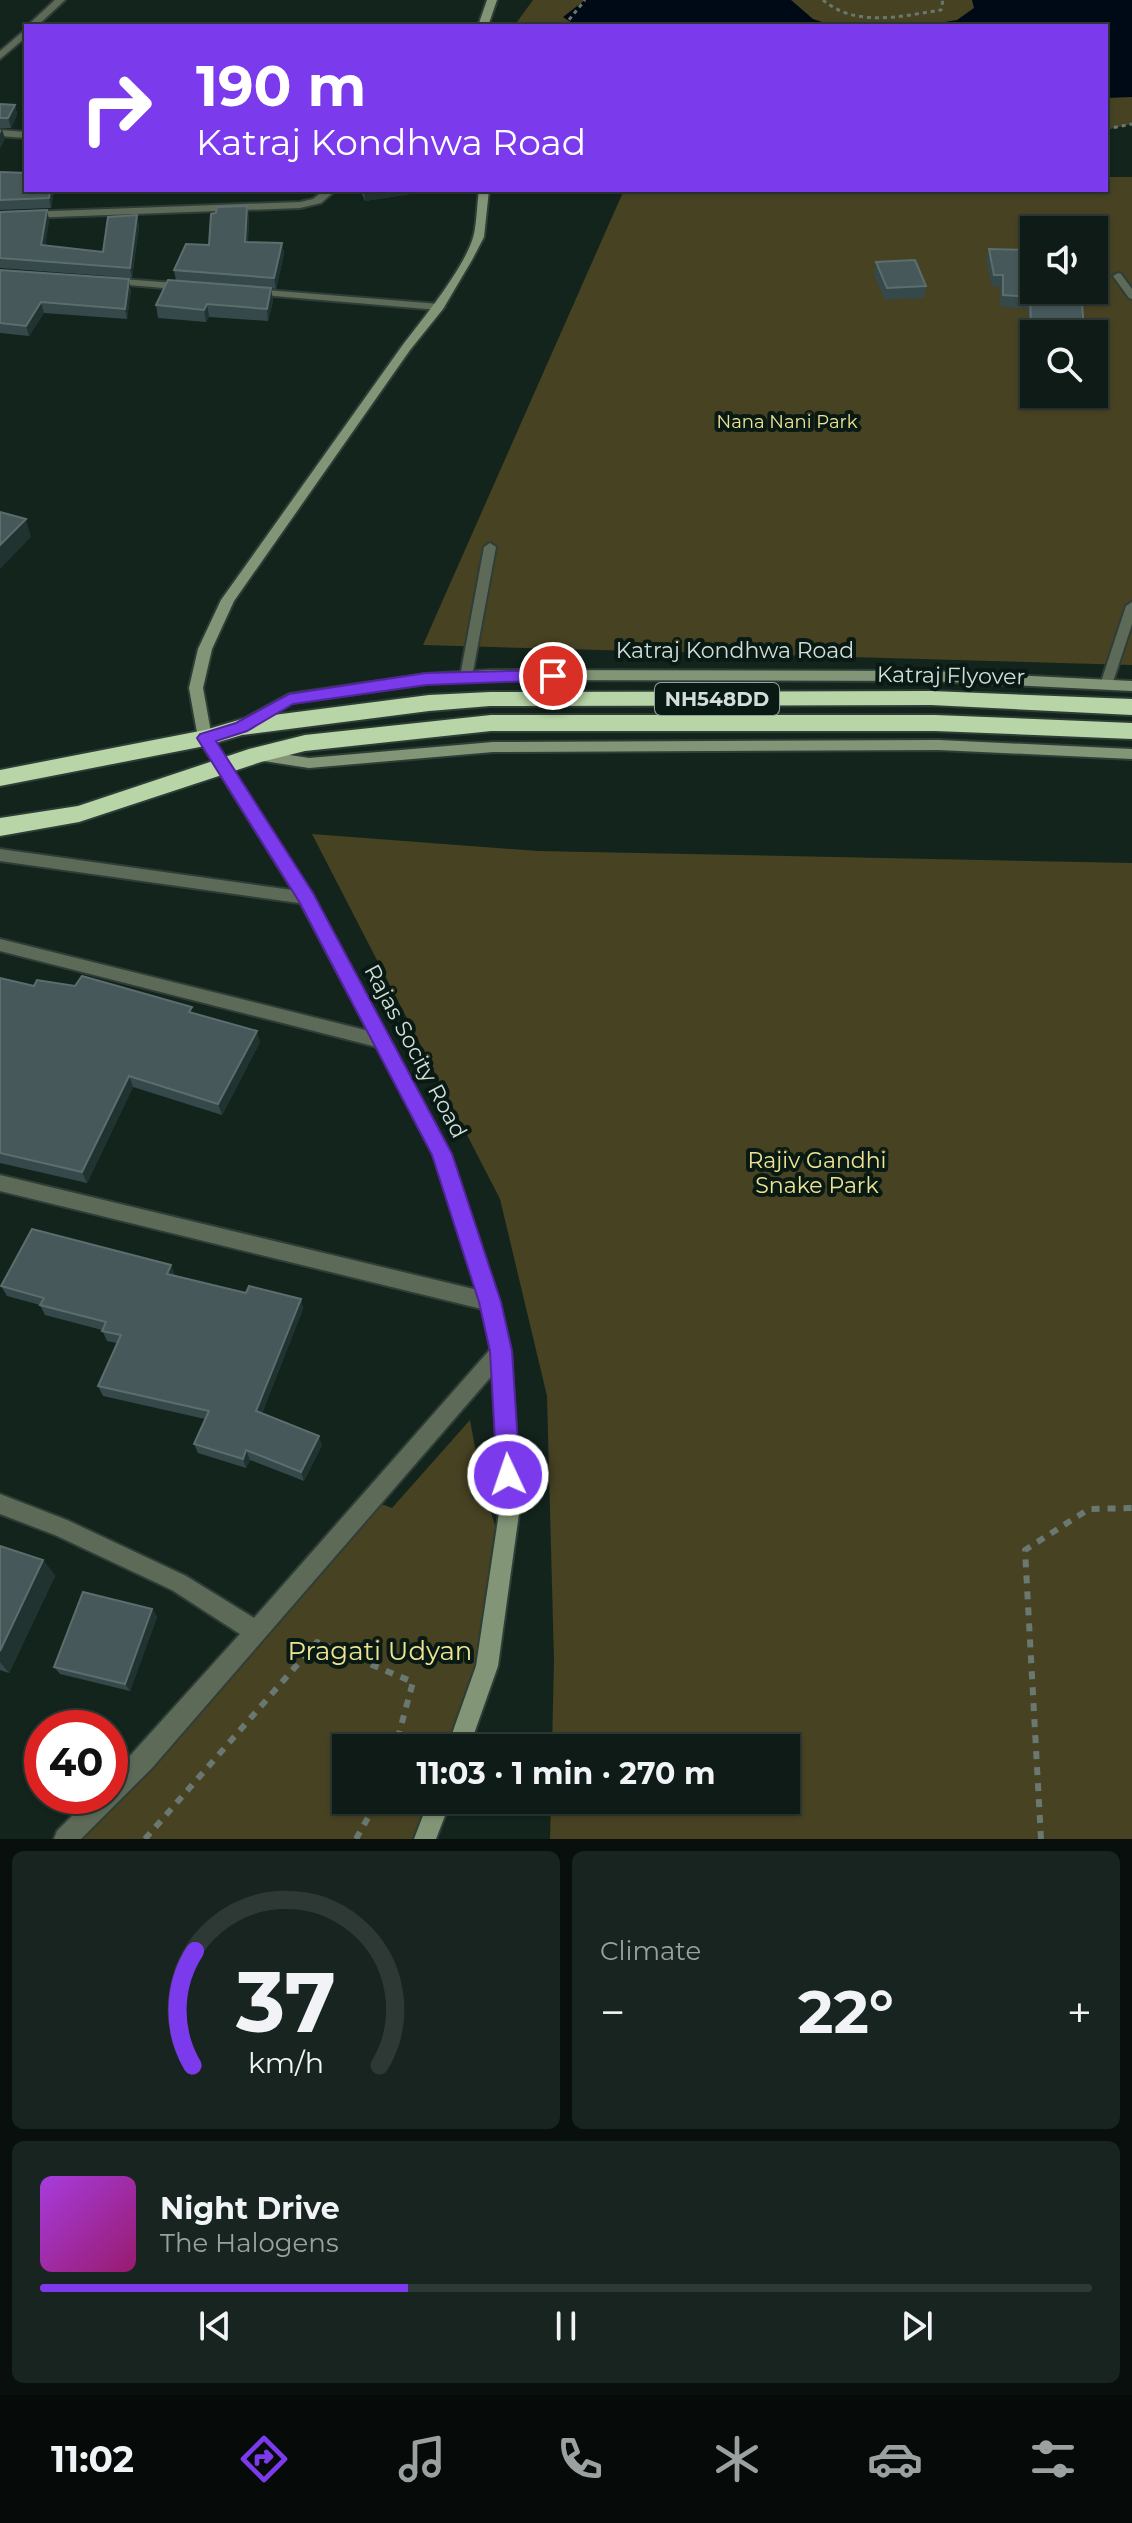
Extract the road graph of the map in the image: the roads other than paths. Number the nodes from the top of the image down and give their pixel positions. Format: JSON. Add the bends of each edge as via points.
{"nodes":[{"id":1,"x":60,"y":0,"type":"edge"},
{"id":2,"x":492,"y":0,"type":"edge"},
{"id":3,"x":34,"y":24,"type":"edge"},
{"id":4,"x":484,"y":24,"type":"edge"},
{"id":5,"x":24,"y":34,"type":"edge"},
{"id":6,"x":0,"y":56,"type":"edge"},
{"id":7,"x":0,"y":133,"type":"edge"},
{"id":8,"x":24,"y":135,"type":"edge"},
{"id":9,"x":328,"y":192,"type":"edge"},
{"id":10,"x":484,"y":192,"type":"edge"},
{"id":11,"x":0,"y":216,"type":"edge"},
{"id":12,"x":1118,"y":276,"type":"dead end"},
{"id":13,"x":91,"y":280,"type":"edge"},
{"id":14,"x":197,"y":288,"type":"edge"},
{"id":15,"x":242,"y":291,"type":"edge"},
{"id":16,"x":1132,"y":296,"type":"edge"},
{"id":17,"x":439,"y":307,"type":"junction"},
{"id":18,"x":490,"y":547,"type":"dead end"},
{"id":19,"x":1132,"y":606,"type":"edge"},
{"id":20,"x":466,"y":677,"type":"junction"},
{"id":21,"x":1106,"y":685,"type":"junction"},
{"id":22,"x":1132,"y":686,"type":"edge"},
{"id":23,"x":1132,"y":707,"type":"edge"},
{"id":24,"x":242,"y":727,"type":"junction"},
{"id":25,"x":1132,"y":731,"type":"edge"},
{"id":26,"x":205,"y":738,"type":"junction"},
{"id":27,"x":1132,"y":754,"type":"edge"},
{"id":28,"x":257,"y":755,"type":"junction"},
{"id":29,"x":222,"y":768,"type":"junction"},
{"id":30,"x":0,"y":778,"type":"edge"},
{"id":31,"x":0,"y":827,"type":"edge"},
{"id":32,"x":0,"y":855,"type":"edge"},
{"id":33,"x":306,"y":898,"type":"junction"},
{"id":34,"x":0,"y":945,"type":"edge"},
{"id":35,"x":381,"y":1041,"type":"junction"},
{"id":36,"x":0,"y":1183,"type":"edge"},
{"id":37,"x":490,"y":1302,"type":"junction"},
{"id":38,"x":501,"y":1351,"type":"junction"},
{"id":39,"x":0,"y":1504,"type":"edge"},
{"id":40,"x":256,"y":1632,"type":"junction"},
{"id":41,"x":463,"y":1734,"type":"edge"},
{"id":42,"x":128,"y":1776,"type":"edge"},
{"id":43,"x":90,"y":1814,"type":"edge"},
{"id":44,"x":435,"y":1814,"type":"edge"},
{"id":45,"x":65,"y":1839,"type":"edge"},
{"id":46,"x":425,"y":1839,"type":"edge"}],
"edges":[{"from":1,"to":3,"type":"street"},
{"from":2,"to":4,"type":"street"},
{"from":5,"to":6,"type":"street"},
{"from":7,"to":8,"type":"street"},
{"from":9,"to":11,"type":"street","via":[[300,205]]},
{"from":10,"to":17,"type":"street","name":"Rajas Socity Road","via":[[479,237]]},
{"from":12,"to":16,"type":"lane"},
{"from":13,"to":14,"type":"street"},
{"from":15,"to":17,"type":"street"},
{"from":17,"to":26,"type":"street","name":"Rajas Socity Road","via":[[228,600],[205,649],[196,688]]},
{"from":18,"to":20,"type":"lane"},
{"from":19,"to":21,"type":"lane"},
{"from":20,"to":21,"type":"street","name":"Katraj Kondhwa Road","via":[[931,676]]},
{"from":20,"to":24,"type":"street","name":"Katraj Kondhwa Road","via":[[289,699]]},
{"from":21,"to":22,"type":"street","name":"Katraj Kondhwa Road"},
{"from":23,"to":24,"type":"highway","name":"Katraj Flyover","number":"NH548DD","via":[[931,698],[490,699]]},
{"from":24,"to":26,"type":"highway","name":"Katraj Kondhwa Road","number":"NH548DD"},
{"from":25,"to":28,"type":"highway","number":"NH548DD","via":[[935,723],[491,723],[305,743]]},
{"from":26,"to":29,"type":"street","name":"Rajas Socity Road"},
{"from":26,"to":30,"type":"highway","number":"NH548DD"},
{"from":27,"to":28,"type":"street","via":[[923,745],[493,747],[309,763]]},
{"from":28,"to":29,"type":"highway","number":"NH548DD"},
{"from":29,"to":31,"type":"highway","number":"NH548DD","via":[[79,814]]},
{"from":29,"to":33,"type":"street","name":"Rajas Socity Road"},
{"from":32,"to":33,"type":"street"},
{"from":33,"to":35,"type":"street","name":"Rajas Socity Road"},
{"from":34,"to":35,"type":"street"},
{"from":35,"to":37,"type":"street","name":"Rajas Socity Road","via":[[442,1154]]},
{"from":36,"to":37,"type":"street"},
{"from":37,"to":38,"type":"street","name":"Rajas Socity Road"},
{"from":38,"to":40,"type":"street"},
{"from":38,"to":41,"type":"street","name":"Rajas Socity Road","via":[[510,1506],[487,1666]]},
{"from":39,"to":40,"type":"street","via":[[179,1583]]},
{"from":40,"to":42,"type":"street"},
{"from":43,"to":45,"type":"street"},
{"from":44,"to":46,"type":"street"}]}
